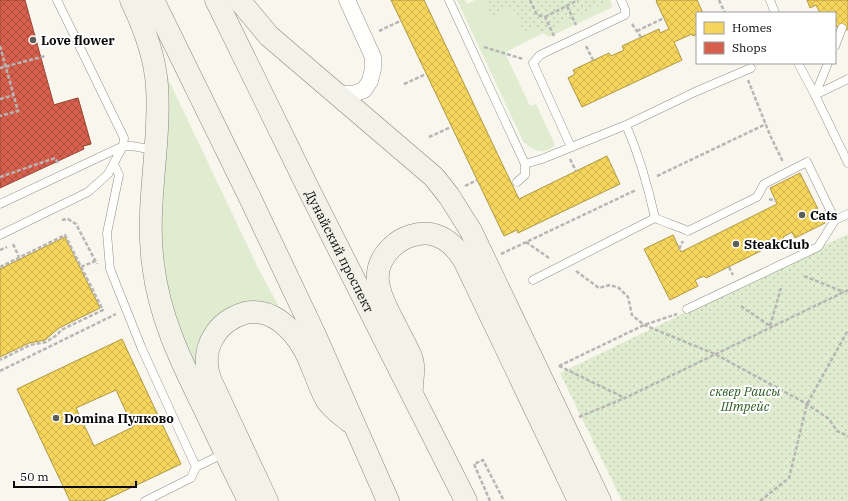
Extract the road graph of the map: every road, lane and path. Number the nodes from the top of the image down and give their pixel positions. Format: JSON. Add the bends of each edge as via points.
{"nodes":[{"id":1,"x":57,"y":0,"type":"edge"},
{"id":2,"x":131,"y":0,"type":"edge"},
{"id":3,"x":153,"y":0,"type":"edge"},
{"id":4,"x":216,"y":0,"type":"edge"},
{"id":5,"x":239,"y":0,"type":"edge"},
{"id":6,"x":346,"y":0,"type":"edge"},
{"id":7,"x":449,"y":0,"type":"edge"},
{"id":8,"x":530,"y":0,"type":"edge"},
{"id":9,"x":578,"y":0,"type":"edge"},
{"id":10,"x":620,"y":0,"type":"edge"},
{"id":11,"x":719,"y":0,"type":"edge"},
{"id":12,"x":770,"y":0,"type":"edge"},
{"id":13,"x":567,"y":6,"type":"junction"},
{"id":14,"x":725,"y":12,"type":"edge"},
{"id":15,"x":775,"y":12,"type":"edge"},
{"id":16,"x":625,"y":15,"type":"junction"},
{"id":17,"x":545,"y":17,"type":"junction"},
{"id":18,"x":664,"y":18,"type":"dead end"},
{"id":19,"x":400,"y":21,"type":"dead end"},
{"id":20,"x":842,"y":28,"type":"dead end"},
{"id":21,"x":379,"y":31,"type":"dead end"},
{"id":22,"x":637,"y":31,"type":"junction"},
{"id":23,"x":581,"y":35,"type":"junction"},
{"id":24,"x":641,"y":37,"type":"dead end"},
{"id":25,"x":468,"y":42,"type":"junction"},
{"id":26,"x":836,"y":43,"type":"edge"},
{"id":27,"x":0,"y":46,"type":"edge"},
{"id":28,"x":559,"y":46,"type":"junction"},
{"id":29,"x":45,"y":56,"type":"dead end"},
{"id":30,"x":533,"y":63,"type":"junction"},
{"id":31,"x":799,"y":64,"type":"edge"},
{"id":32,"x":828,"y":64,"type":"edge"},
{"id":33,"x":6,"y":67,"type":"junction"},
{"id":34,"x":0,"y":68,"type":"edge"},
{"id":35,"x":748,"y":69,"type":"joint"},
{"id":36,"x":426,"y":74,"type":"dead end"},
{"id":37,"x":848,"y":79,"type":"edge"},
{"id":38,"x":404,"y":84,"type":"dead end"},
{"id":39,"x":336,"y":94,"type":"junction"},
{"id":40,"x":14,"y":95,"type":"junction"},
{"id":41,"x":815,"y":95,"type":"junction"},
{"id":42,"x":0,"y":99,"type":"edge"},
{"id":43,"x":0,"y":116,"type":"edge"},
{"id":44,"x":766,"y":124,"type":"junction"},
{"id":45,"x":626,"y":125,"type":"junction"},
{"id":46,"x":451,"y":126,"type":"dead end"},
{"id":47,"x":429,"y":137,"type":"dead end"},
{"id":48,"x":123,"y":146,"type":"junction"},
{"id":49,"x":571,"y":147,"type":"junction"},
{"id":50,"x":156,"y":150,"type":"junction"},
{"id":51,"x":58,"y":163,"type":"dead end"},
{"id":52,"x":848,"y":163,"type":"edge"},
{"id":53,"x":114,"y":164,"type":"junction"},
{"id":54,"x":525,"y":164,"type":"junction"},
{"id":55,"x":788,"y":172,"type":"junction"},
{"id":56,"x":0,"y":177,"type":"edge"},
{"id":57,"x":477,"y":180,"type":"dead end"},
{"id":58,"x":646,"y":181,"type":"junction"},
{"id":59,"x":517,"y":182,"type":"dead end"},
{"id":60,"x":461,"y":188,"type":"dead end"},
{"id":61,"x":0,"y":204,"type":"edge"},
{"id":62,"x":848,"y":214,"type":"edge"},
{"id":63,"x":655,"y":218,"type":"junction"},
{"id":64,"x":835,"y":220,"type":"junction"},
{"id":65,"x":59,"y":221,"type":"dead end"},
{"id":66,"x":0,"y":235,"type":"edge"},
{"id":67,"x":19,"y":240,"type":"dead end"},
{"id":68,"x":526,"y":242,"type":"junction"},
{"id":69,"x":13,"y":244,"type":"junction"},
{"id":70,"x":0,"y":250,"type":"edge"},
{"id":71,"x":499,"y":256,"type":"dead end"},
{"id":72,"x":19,"y":257,"type":"junction"},
{"id":73,"x":95,"y":261,"type":"junction"},
{"id":74,"x":0,"y":267,"type":"edge"},
{"id":75,"x":82,"y":267,"type":"junction"},
{"id":76,"x":98,"y":267,"type":"dead end"},
{"id":77,"x":560,"y":267,"type":"junction"},
{"id":78,"x":804,"y":276,"type":"dead end"},
{"id":79,"x":533,"y":280,"type":"dead end"},
{"id":80,"x":781,"y":288,"type":"dead end"},
{"id":81,"x":848,"y":290,"type":"edge"},
{"id":82,"x":844,"y":292,"type":"junction"},
{"id":83,"x":741,"y":306,"type":"dead end"},
{"id":84,"x":687,"y":309,"type":"joint"},
{"id":85,"x":120,"y":312,"type":"dead end"},
{"id":86,"x":644,"y":325,"type":"junction"},
{"id":87,"x":771,"y":327,"type":"junction"},
{"id":88,"x":848,"y":330,"type":"edge"},
{"id":89,"x":48,"y":341,"type":"junction"},
{"id":90,"x":50,"y":346,"type":"junction"},
{"id":91,"x":715,"y":354,"type":"junction"},
{"id":92,"x":0,"y":360,"type":"edge"},
{"id":93,"x":554,"y":364,"type":"dead end"},
{"id":94,"x":559,"y":366,"type":"junction"},
{"id":95,"x":0,"y":371,"type":"edge"},
{"id":96,"x":412,"y":393,"type":"junction"},
{"id":97,"x":625,"y":398,"type":"junction"},
{"id":98,"x":807,"y":404,"type":"junction"},
{"id":99,"x":579,"y":417,"type":"dead end"},
{"id":100,"x":356,"y":427,"type":"junction"},
{"id":101,"x":848,"y":436,"type":"edge"},
{"id":102,"x":226,"y":453,"type":"junction"},
{"id":103,"x":196,"y":467,"type":"junction"},
{"id":104,"x":145,"y":501,"type":"edge"},
{"id":105,"x":249,"y":501,"type":"edge"},
{"id":106,"x":267,"y":501,"type":"edge"},
{"id":107,"x":388,"y":501,"type":"edge"},
{"id":108,"x":466,"y":501,"type":"edge"},
{"id":109,"x":490,"y":501,"type":"edge"},
{"id":110,"x":504,"y":501,"type":"edge"},
{"id":111,"x":580,"y":501,"type":"edge"},
{"id":112,"x":600,"y":501,"type":"edge"},
{"id":113,"x":760,"y":501,"type":"edge"}],
"edges":[{"from":1,"to":48,"type":"lane","via":[[124,138]]},
{"from":2,"to":50,"type":"main road","via":[[143,25],[152,54],[157,85]]},
{"from":3,"to":100,"type":"main road","via":[[314,333]]},
{"from":4,"to":96,"type":"main road","name":"Дунайский проспект"},
{"from":5,"to":39,"type":"main road","via":[[269,36]]},
{"from":6,"to":39,"type":"street","via":[[373,57],[373,69],[364,90],[353,94]]},
{"from":7,"to":25,"type":"lane"},
{"from":8,"to":17,"type":"path","via":[[538,15]]},
{"from":9,"to":13,"type":"path"},
{"from":10,"to":16,"type":"lane"},
{"from":11,"to":14,"type":"path"},
{"from":12,"to":15,"type":"lane"},
{"from":13,"to":17,"type":"path"},
{"from":13,"to":23,"type":"path"},
{"from":16,"to":22,"type":"path"},
{"from":16,"to":23,"type":"lane"},
{"from":17,"to":28,"type":"path"},
{"from":18,"to":22,"type":"path"},
{"from":19,"to":21,"type":"path"},
{"from":20,"to":26,"type":"lane"},
{"from":22,"to":24,"type":"path"},
{"from":23,"to":28,"type":"lane"},
{"from":25,"to":30,"type":"path"},
{"from":25,"to":54,"type":"lane"},
{"from":27,"to":33,"type":"path"},
{"from":28,"to":30,"type":"lane","via":[[540,55]]},
{"from":29,"to":33,"type":"path"},
{"from":30,"to":49,"type":"lane"},
{"from":31,"to":41,"type":"lane"},
{"from":32,"to":41,"type":"lane"},
{"from":33,"to":34,"type":"path"},
{"from":33,"to":40,"type":"path"},
{"from":35,"to":44,"type":"path"},
{"from":35,"to":45,"type":"lane"},
{"from":36,"to":38,"type":"path"},
{"from":37,"to":41,"type":"lane"},
{"from":39,"to":112,"type":"main road","via":[[434,177],[450,196],[470,231]]},
{"from":40,"to":42,"type":"path"},
{"from":40,"to":43,"type":"path","via":[[18,111]]},
{"from":41,"to":52,"type":"lane"},
{"from":44,"to":55,"type":"path"},
{"from":44,"to":58,"type":"path"},
{"from":45,"to":49,"type":"lane"},
{"from":45,"to":58,"type":"lane"},
{"from":46,"to":47,"type":"path"},
{"from":48,"to":50,"type":"lane"},
{"from":48,"to":53,"type":"lane"},
{"from":48,"to":61,"type":"lane"},
{"from":49,"to":54,"type":"lane"},
{"from":50,"to":102,"type":"main road","via":[[151,225],[152,263],[158,298],[185,370]]},
{"from":51,"to":56,"type":"path","via":[[55,158]]},
{"from":53,"to":66,"type":"lane","via":[[108,174],[88,192]]},
{"from":53,"to":103,"type":"lane","via":[[119,175],[107,233],[110,269],[142,349]]},
{"from":54,"to":59,"type":"lane","via":[[525,175]]},
{"from":55,"to":63,"type":"lane","via":[[764,184],[757,197],[688,231]]},
{"from":55,"to":64,"type":"lane","via":[[807,162]]},
{"from":57,"to":60,"type":"path"},
{"from":58,"to":63,"type":"lane"},
{"from":58,"to":68,"type":"path","via":[[637,190]]},
{"from":62,"to":64,"type":"lane"},
{"from":63,"to":77,"type":"lane"},
{"from":64,"to":84,"type":"lane","via":[[818,247]]},
{"from":65,"to":73,"type":"path","via":[[68,219],[76,224]]},
{"from":67,"to":69,"type":"path"},
{"from":68,"to":71,"type":"path"},
{"from":68,"to":77,"type":"path"},
{"from":69,"to":70,"type":"path"},
{"from":69,"to":72,"type":"path"},
{"from":72,"to":74,"type":"path"},
{"from":72,"to":75,"type":"path","via":[[65,235]]},
{"from":73,"to":75,"type":"path"},
{"from":73,"to":76,"type":"path"},
{"from":75,"to":89,"type":"path","via":[[102,310],[61,330]]},
{"from":77,"to":79,"type":"lane"},
{"from":77,"to":86,"type":"path","via":[[573,268],[599,288],[610,285],[619,288],[628,296],[632,315]]},
{"from":78,"to":82,"type":"path"},
{"from":80,"to":87,"type":"path"},
{"from":81,"to":82,"type":"path"},
{"from":82,"to":87,"type":"path"},
{"from":83,"to":87,"type":"path"},
{"from":84,"to":86,"type":"path"},
{"from":85,"to":90,"type":"path"},
{"from":86,"to":91,"type":"path"},
{"from":86,"to":94,"type":"path"},
{"from":87,"to":91,"type":"path"},
{"from":88,"to":98,"type":"path"},
{"from":89,"to":90,"type":"path"},
{"from":89,"to":92,"type":"path","via":[[30,345]]},
{"from":90,"to":95,"type":"path"},
{"from":91,"to":97,"type":"path"},
{"from":91,"to":98,"type":"path"},
{"from":93,"to":94,"type":"path"},
{"from":94,"to":97,"type":"path"},
{"from":96,"to":108,"type":"main road","name":"Дунайский проспект"},
{"from":96,"to":111,"type":"main road","via":[[413,361],[381,297],[377,282],[379,265],[386,252],[397,242],[424,233],[448,241],[458,249]]},
{"from":97,"to":99,"type":"path"},
{"from":98,"to":101,"type":"path","via":[[829,420],[837,431]]},
{"from":98,"to":113,"type":"path","via":[[789,478]]},
{"from":100,"to":106,"type":"main road","via":[[326,401],[304,348],[289,328],[274,316],[250,312],[226,322],[210,341],[206,367]]},
{"from":100,"to":107,"type":"main road"},
{"from":102,"to":103,"type":"lane"},
{"from":102,"to":105,"type":"main road"},
{"from":103,"to":104,"type":"lane","via":[[192,478]]},
{"from":109,"to":110,"type":"path","via":[[474,464],[483,460]]}]}
